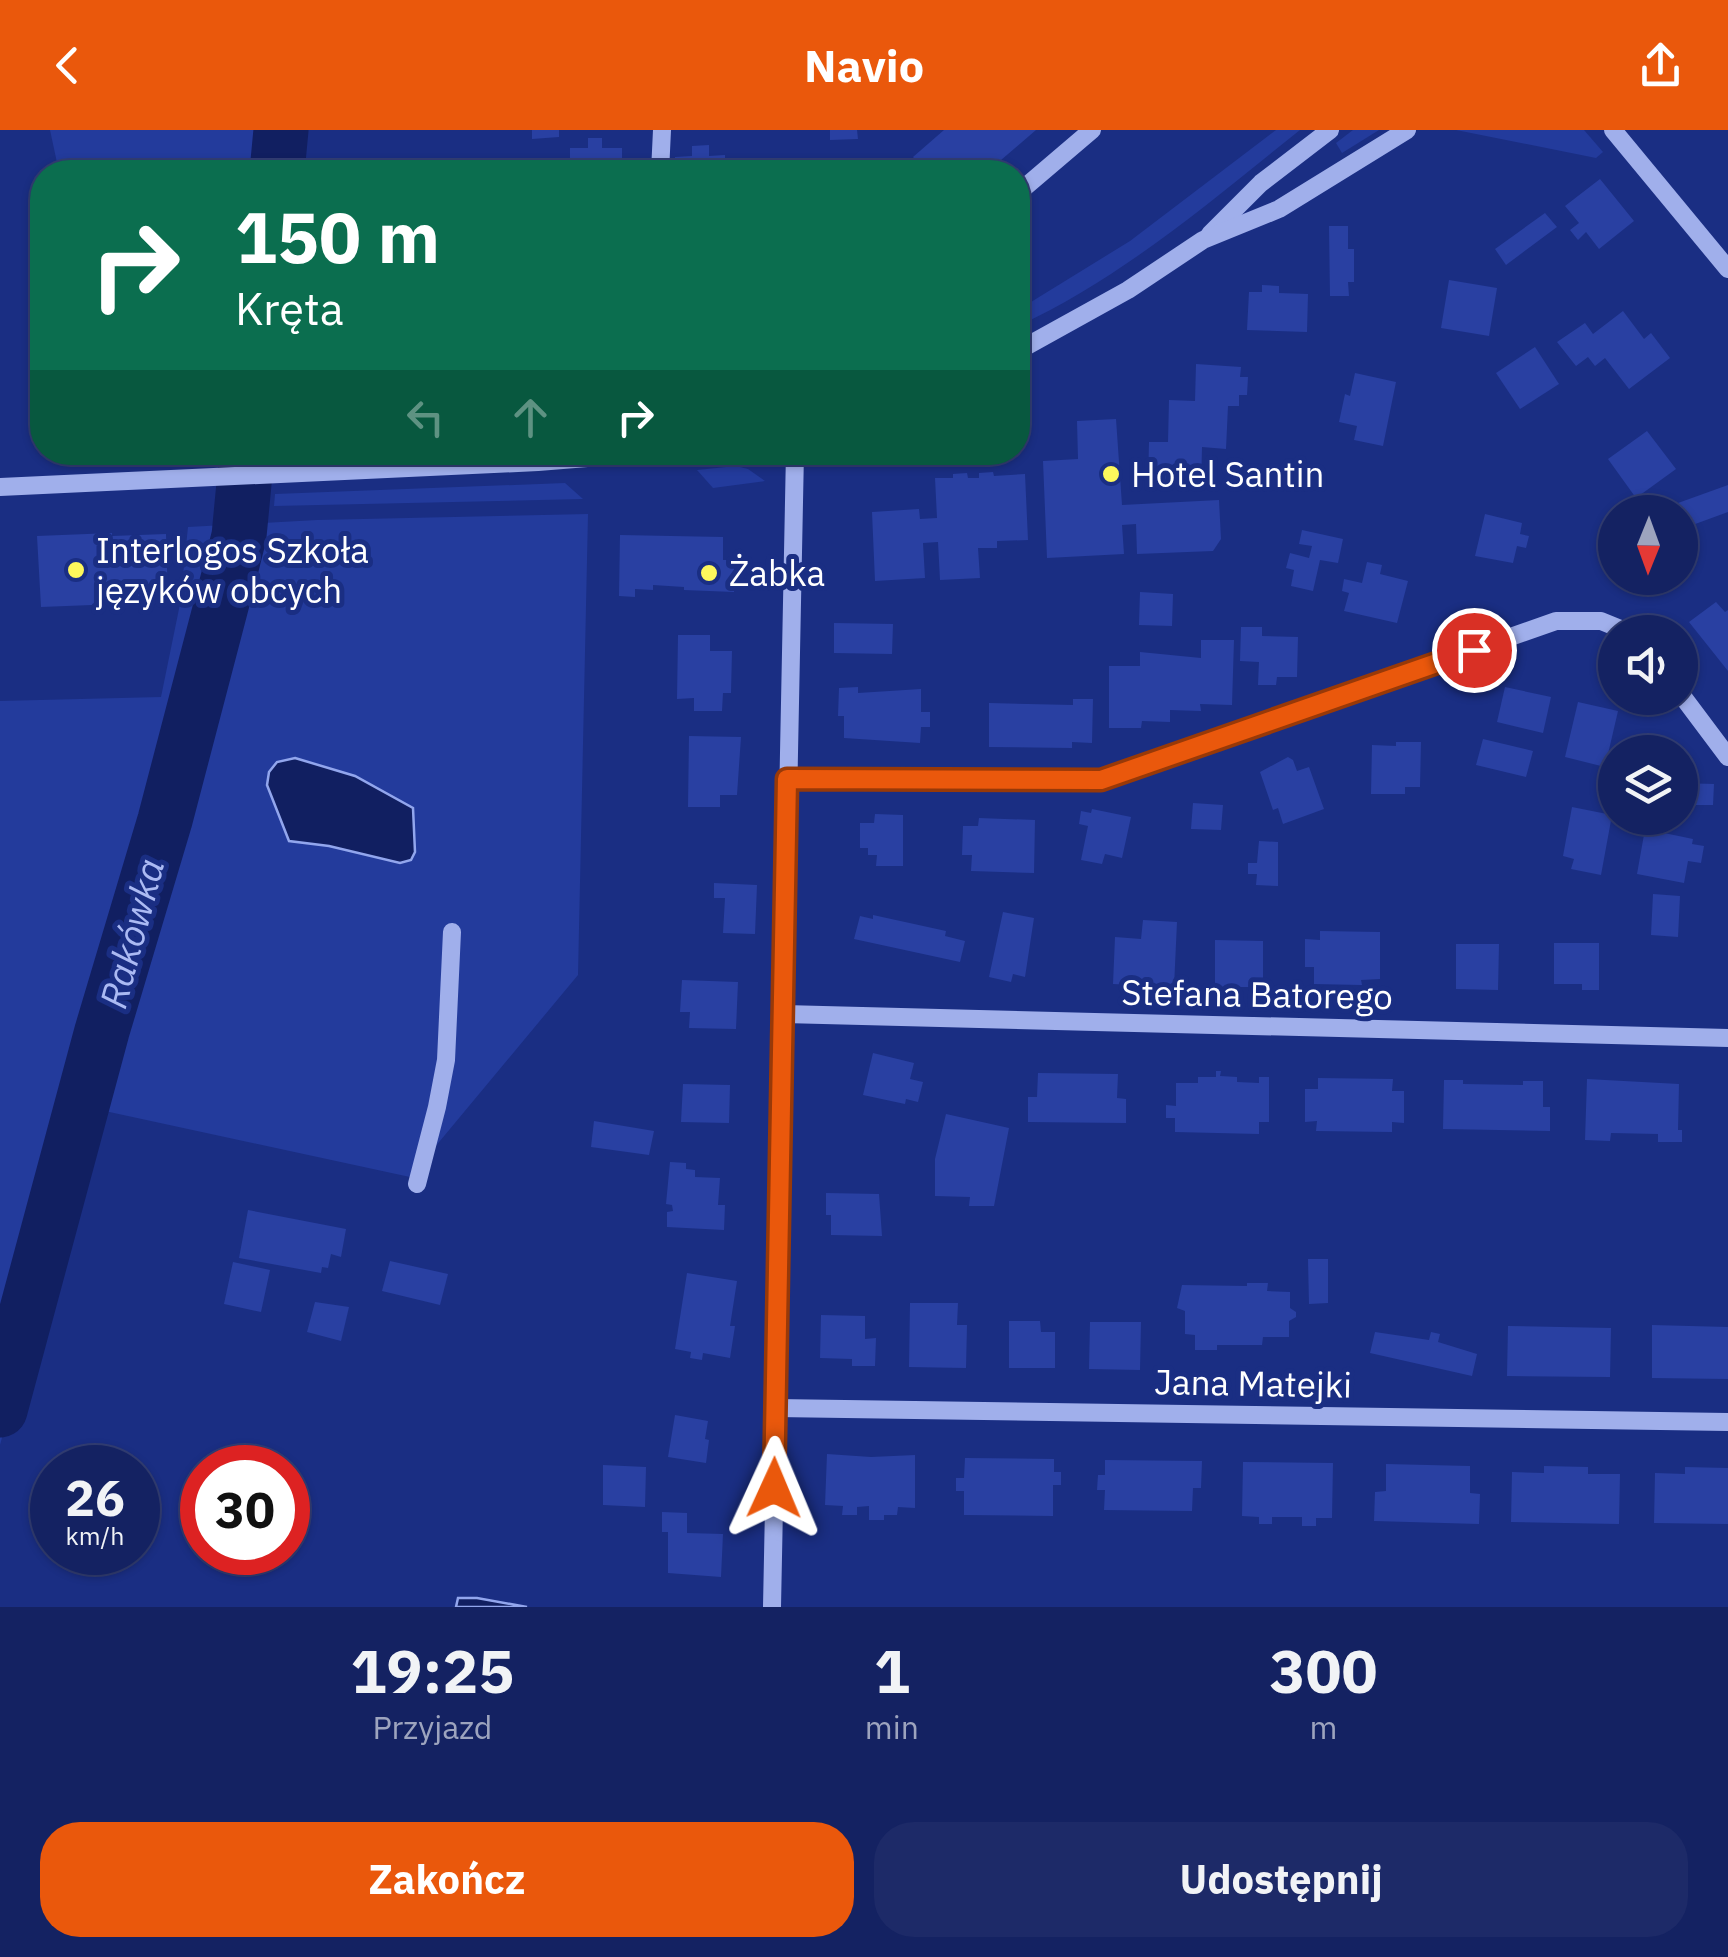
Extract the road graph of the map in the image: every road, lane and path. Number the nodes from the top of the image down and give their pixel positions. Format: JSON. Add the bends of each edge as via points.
{"nodes":[{"id":1,"x":662,"y":130,"type":"edge"},
{"id":2,"x":1092,"y":130,"type":"edge"},
{"id":3,"x":1330,"y":130,"type":"edge"},
{"id":4,"x":1407,"y":130,"type":"edge"},
{"id":5,"x":1613,"y":130,"type":"edge"},
{"id":6,"x":661,"y":160,"type":"edge"},
{"id":7,"x":1030,"y":182,"type":"edge"},
{"id":8,"x":1203,"y":240,"type":"junction"},
{"id":9,"x":1728,"y":269,"type":"edge"},
{"id":10,"x":1030,"y":345,"type":"edge"},
{"id":11,"x":472,"y":465,"type":"edge"},
{"id":12,"x":795,"y":465,"type":"edge"},
{"id":13,"x":0,"y":486,"type":"edge"},
{"id":14,"x":1598,"y":621,"type":"edge"},
{"id":15,"x":1697,"y":715,"type":"edge"},
{"id":16,"x":1728,"y":757,"type":"edge"},
{"id":17,"x":787,"y":779,"type":"junction"},
{"id":18,"x":452,"y":932,"type":"dead end"},
{"id":19,"x":784,"y":1014,"type":"junction"},
{"id":20,"x":1728,"y":1038,"type":"edge"},
{"id":21,"x":417,"y":1184,"type":"dead end"},
{"id":22,"x":776,"y":1408,"type":"junction"},
{"id":23,"x":1728,"y":1422,"type":"edge"},
{"id":24,"x":772,"y":1607,"type":"edge"}],
"edges":[{"from":1,"to":6,"type":"street"},
{"from":2,"to":7,"type":"street"},
{"from":3,"to":8,"type":"street"},
{"from":4,"to":8,"type":"street","via":[[1279,208]]},
{"from":5,"to":9,"type":"street"},
{"from":8,"to":10,"type":"street"},
{"from":11,"to":13,"type":"street"},
{"from":12,"to":17,"type":"street"},
{"from":14,"to":17,"type":"street","via":[[1545,625],[1101,780]]},
{"from":15,"to":16,"type":"street"},
{"from":17,"to":19,"type":"street"},
{"from":18,"to":21,"type":"street","via":[[446,1060]]},
{"from":19,"to":20,"type":"street","name":"Stefana Batorego"},
{"from":19,"to":22,"type":"street"},
{"from":22,"to":23,"type":"street","name":"Jana Matejki"},
{"from":22,"to":24,"type":"street"}]}
